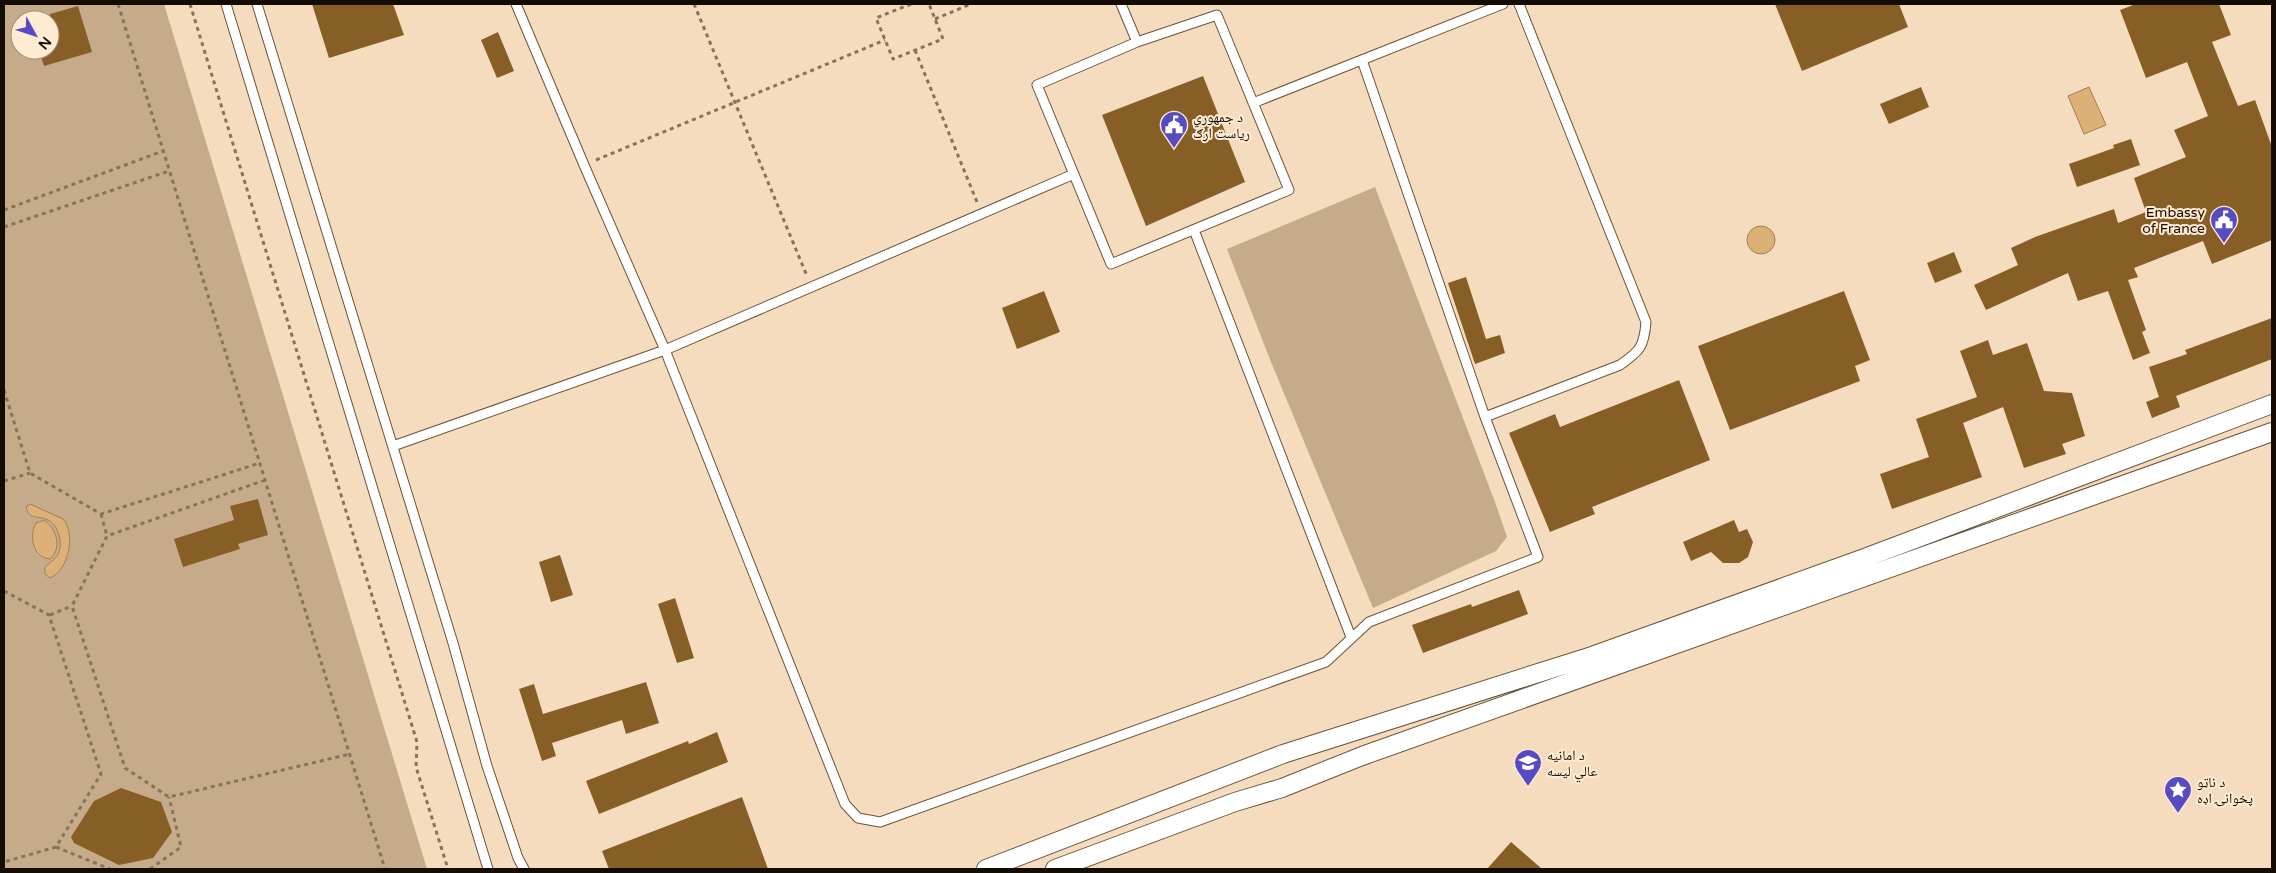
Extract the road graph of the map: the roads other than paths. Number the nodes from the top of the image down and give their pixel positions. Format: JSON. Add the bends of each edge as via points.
{"nodes":[{"id":1,"x":226,"y":4,"type":"edge"},
{"id":2,"x":257,"y":4,"type":"edge"},
{"id":3,"x":516,"y":4,"type":"edge"},
{"id":4,"x":1121,"y":4,"type":"edge"},
{"id":5,"x":1504,"y":4,"type":"edge"},
{"id":6,"x":1519,"y":4,"type":"edge"},
{"id":7,"x":1137,"y":42,"type":"junction"},
{"id":8,"x":1362,"y":60,"type":"junction"},
{"id":9,"x":1253,"y":103,"type":"junction"},
{"id":10,"x":1074,"y":174,"type":"junction"},
{"id":11,"x":1194,"y":230,"type":"junction"},
{"id":12,"x":665,"y":350,"type":"junction"},
{"id":13,"x":2272,"y":404,"type":"edge"},
{"id":14,"x":1484,"y":417,"type":"junction"},
{"id":15,"x":2272,"y":432,"type":"edge"},
{"id":16,"x":392,"y":446,"type":"junction"},
{"id":17,"x":2145,"y":452,"type":"junction"},
{"id":18,"x":2153,"y":474,"type":"junction"},
{"id":19,"x":1351,"y":637,"type":"junction"},
{"id":20,"x":1475,"y":693,"type":"junction"},
{"id":21,"x":1480,"y":714,"type":"junction"},
{"id":22,"x":488,"y":869,"type":"edge"},
{"id":23,"x":524,"y":869,"type":"edge"},
{"id":24,"x":986,"y":869,"type":"edge"},
{"id":25,"x":1056,"y":869,"type":"edge"}],
"edges":[{"from":1,"to":22,"type":"lane"},
{"from":2,"to":16,"type":"lane"},
{"from":3,"to":12,"type":"lane"},
{"from":4,"to":7,"type":"lane"},
{"from":5,"to":8,"type":"lane"},
{"from":6,"to":14,"type":"lane","via":[[1646,322],[1645,339],[1638,352],[1620,365]]},
{"from":7,"to":9,"type":"lane","via":[[1217,15]]},
{"from":7,"to":10,"type":"lane","via":[[1038,85]]},
{"from":8,"to":9,"type":"lane"},
{"from":8,"to":14,"type":"lane"},
{"from":9,"to":11,"type":"lane","via":[[1289,190]]},
{"from":10,"to":11,"type":"lane","via":[[1111,264]]},
{"from":10,"to":12,"type":"lane"},
{"from":11,"to":19,"type":"lane"},
{"from":12,"to":16,"type":"lane"},
{"from":12,"to":19,"type":"lane","via":[[845,804],[858,818],[880,822],[1326,662]]},
{"from":13,"to":17,"type":"street"},
{"from":14,"to":19,"type":"lane","via":[[1538,557],[1369,622]]},
{"from":15,"to":18,"type":"street"},
{"from":16,"to":23,"type":"lane","via":[[488,766]]},
{"from":17,"to":18,"type":"street"},
{"from":17,"to":20,"type":"street","via":[[1862,559],[1592,656]]},
{"from":18,"to":21,"type":"street"},
{"from":20,"to":21,"type":"street"},
{"from":20,"to":24,"type":"street","via":[[1283,754]]},
{"from":21,"to":25,"type":"street"}]}
